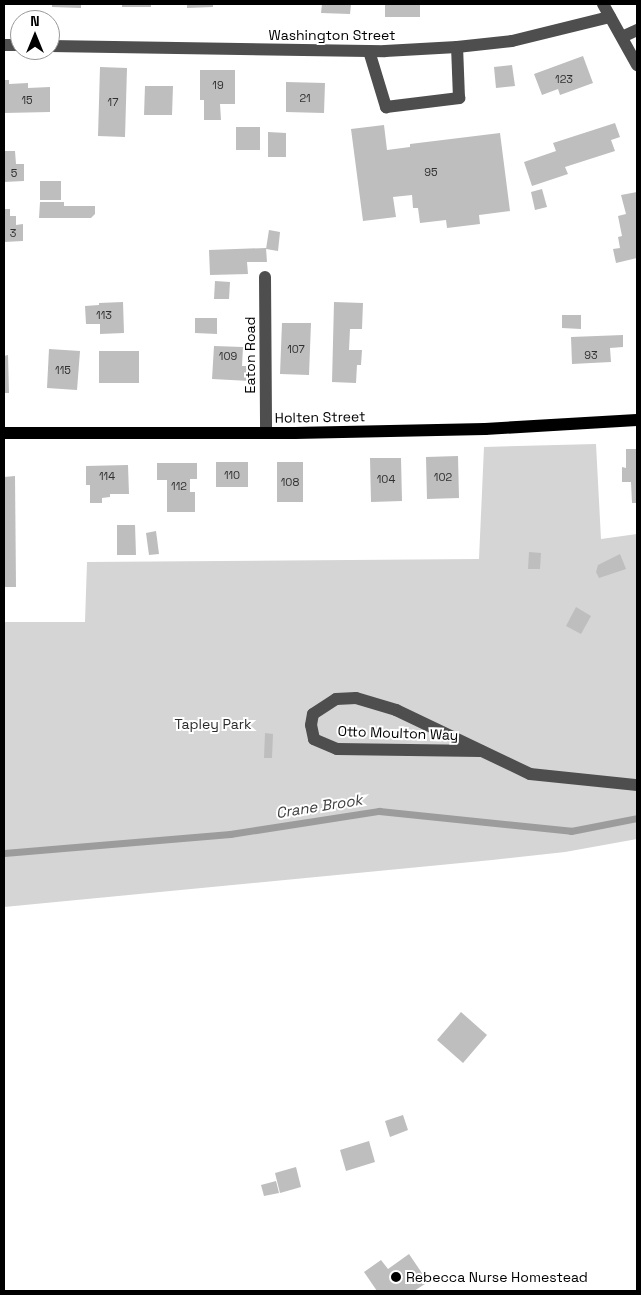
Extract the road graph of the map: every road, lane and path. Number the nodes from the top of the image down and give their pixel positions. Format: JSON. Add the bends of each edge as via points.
{"nodes":[{"id":1,"x":603,"y":4,"type":"edge"},
{"id":2,"x":610,"y":17,"type":"junction"},
{"id":3,"x":637,"y":30,"type":"edge"},
{"id":4,"x":622,"y":37,"type":"junction"},
{"id":5,"x":60,"y":46,"type":"edge"},
{"id":6,"x":457,"y":47,"type":"junction"},
{"id":7,"x":369,"y":51,"type":"junction"},
{"id":8,"x":637,"y":66,"type":"edge"},
{"id":9,"x":265,"y":277,"type":"dead end"},
{"id":10,"x":637,"y":420,"type":"edge"},
{"id":11,"x":4,"y":433,"type":"edge"},
{"id":12,"x":266,"y":433,"type":"junction"},
{"id":13,"x":481,"y":751,"type":"junction"},
{"id":14,"x":637,"y":785,"type":"edge"}],
"edges":[{"from":1,"to":2,"type":"street"},
{"from":2,"to":4,"type":"street"},
{"from":2,"to":6,"type":"street","name":"Washington Street","via":[[539,35]]},
{"from":3,"to":4,"type":"street"},
{"from":4,"to":8,"type":"street"},
{"from":5,"to":7,"type":"street","name":"Washington Street"},
{"from":6,"to":7,"type":"street","name":"Washington Street"},
{"from":6,"to":7,"type":"street","via":[[459,98],[386,107]]},
{"from":9,"to":12,"type":"street","name":"Eaton Road"},
{"from":10,"to":12,"type":"main road","name":"Holten Street","via":[[485,430]]},
{"from":11,"to":12,"type":"main road","name":"Holten Street"},
{"from":13,"to":13,"type":"street","name":"Otto Moulton Way","via":[[396,710],[356,698],[336,700],[312,714],[314,739],[337,749]]},
{"from":13,"to":14,"type":"street","name":"Otto Moulton Way","via":[[530,774]]}]}
